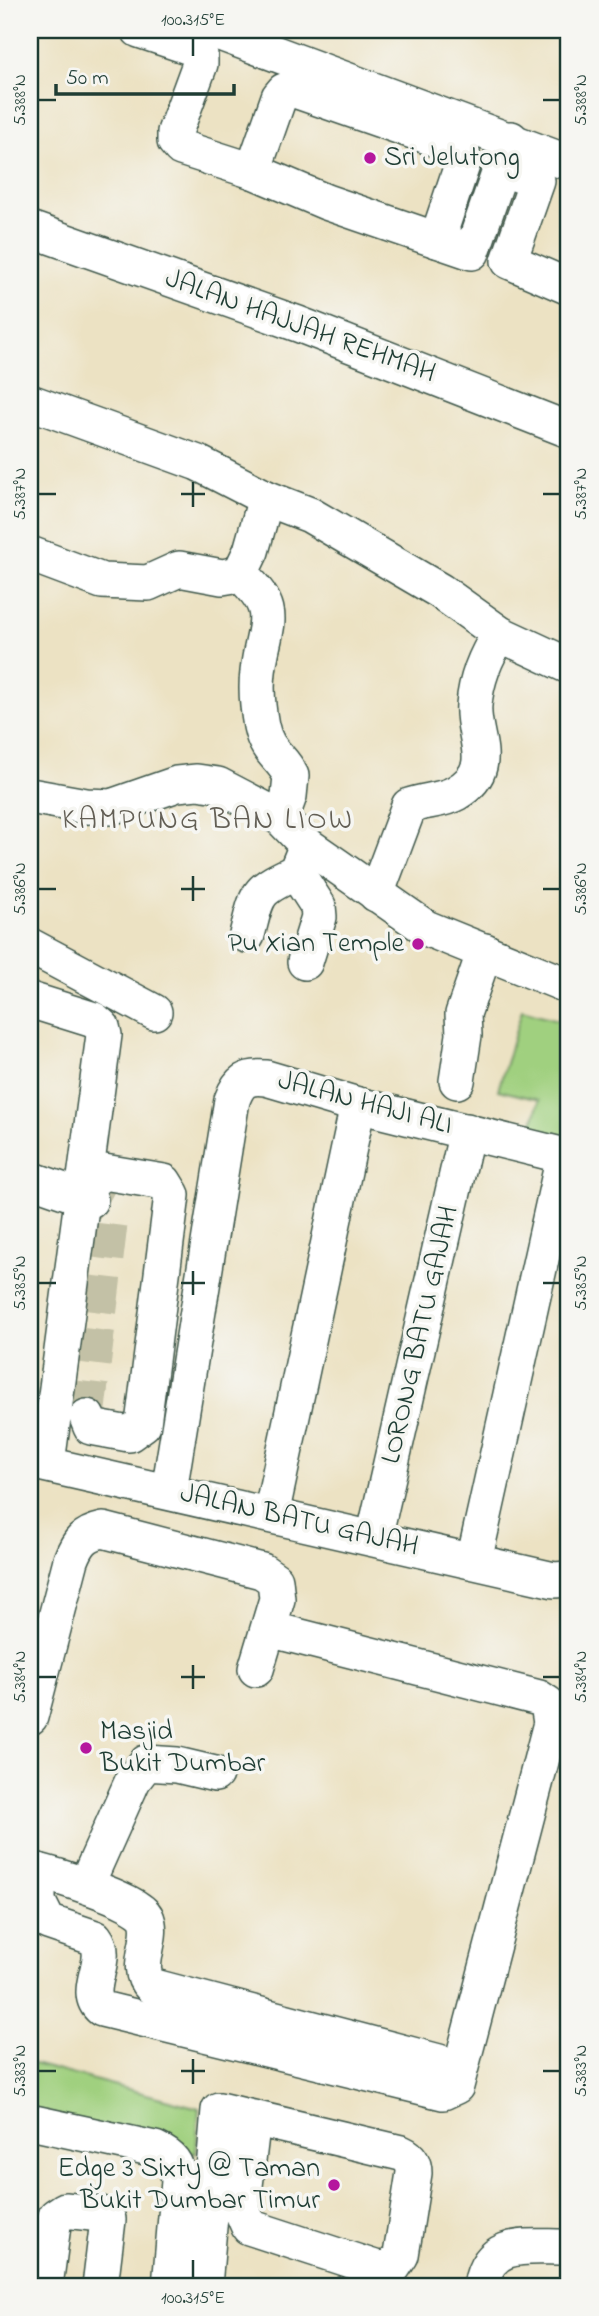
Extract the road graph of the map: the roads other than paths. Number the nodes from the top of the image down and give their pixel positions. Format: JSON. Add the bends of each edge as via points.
{"nodes":[{"id":1,"x":139,"y":30,"type":"edge"},
{"id":2,"x":212,"y":30,"type":"edge"},
{"id":3,"x":506,"y":153,"type":"junction"},
{"id":4,"x":569,"y":163,"type":"edge"},
{"id":5,"x":253,"y":171,"type":"junction"},
{"id":6,"x":30,"y":229,"type":"edge"},
{"id":7,"x":437,"y":240,"type":"junction"},
{"id":8,"x":569,"y":287,"type":"edge"},
{"id":9,"x":30,"y":402,"type":"edge"},
{"id":10,"x":569,"y":430,"type":"edge"},
{"id":11,"x":266,"y":498,"type":"junction"},
{"id":12,"x":30,"y":554,"type":"edge"},
{"id":13,"x":240,"y":574,"type":"junction"},
{"id":14,"x":500,"y":634,"type":"junction"},
{"id":15,"x":569,"y":666,"type":"edge"},
{"id":16,"x":31,"y":800,"type":"edge"},
{"id":17,"x":281,"y":818,"type":"junction"},
{"id":18,"x":301,"y":859,"type":"junction"},
{"id":19,"x":376,"y":894,"type":"junction"},
{"id":20,"x":247,"y":935,"type":"dead end"},
{"id":21,"x":30,"y":946,"type":"edge"},
{"id":22,"x":485,"y":951,"type":"junction"},
{"id":23,"x":305,"y":962,"type":"dead end"},
{"id":24,"x":569,"y":986,"type":"edge"},
{"id":25,"x":30,"y":1000,"type":"edge"},
{"id":26,"x":155,"y":1012,"type":"dead end"},
{"id":27,"x":457,"y":1081,"type":"dead end"},
{"id":28,"x":358,"y":1105,"type":"junction"},
{"id":29,"x":467,"y":1132,"type":"junction"},
{"id":30,"x":567,"y":1156,"type":"edge"},
{"id":31,"x":30,"y":1179,"type":"edge"},
{"id":32,"x":85,"y":1194,"type":"junction"},
{"id":33,"x":86,"y":1416,"type":"dead end"},
{"id":34,"x":38,"y":1462,"type":"edge"},
{"id":35,"x":169,"y":1491,"type":"junction"},
{"id":36,"x":271,"y":1515,"type":"junction"},
{"id":37,"x":374,"y":1538,"type":"junction"},
{"id":38,"x":474,"y":1561,"type":"junction"},
{"id":39,"x":569,"y":1579,"type":"edge"},
{"id":40,"x":270,"y":1629,"type":"junction"},
{"id":41,"x":256,"y":1669,"type":"dead end"},
{"id":42,"x":30,"y":1717,"type":"edge"},
{"id":43,"x":215,"y":1774,"type":"dead end"},
{"id":44,"x":34,"y":1870,"type":"edge"},
{"id":45,"x":86,"y":1885,"type":"junction"},
{"id":46,"x":439,"y":2062,"type":"dead end"},
{"id":47,"x":253,"y":2118,"type":"junction"},
{"id":48,"x":30,"y":2122,"type":"edge"},
{"id":49,"x":227,"y":2201,"type":"junction"},
{"id":50,"x":569,"y":2247,"type":"edge"},
{"id":51,"x":45,"y":2286,"type":"edge"},
{"id":52,"x":100,"y":2286,"type":"edge"},
{"id":53,"x":170,"y":2286,"type":"edge"},
{"id":54,"x":204,"y":2286,"type":"edge"},
{"id":55,"x":481,"y":2286,"type":"edge"}],
"edges":[{"from":1,"to":5,"type":"street","via":[[193,48],[200,55],[175,141],[181,148]]},
{"from":2,"to":3,"type":"street"},
{"from":3,"to":4,"type":"street"},
{"from":3,"to":7,"type":"street","via":[[472,252]]},
{"from":3,"to":8,"type":"street","via":[[537,181],[509,261]]},
{"from":5,"to":7,"type":"street"},
{"from":5,"to":7,"type":"street","via":[[279,97],[292,89],[456,146],[463,162]]},
{"from":6,"to":10,"type":"street","name":"JALAN HAJJAH REHMAH","via":[[298,324]]},
{"from":9,"to":11,"type":"street","via":[[198,463]]},
{"from":11,"to":13,"type":"street"},
{"from":11,"to":14,"type":"street","via":[[310,515],[440,591]]},
{"from":12,"to":13,"type":"street","via":[[102,581],[148,583],[179,569],[222,577]]},
{"from":13,"to":17,"type":"street","via":[[260,592],[269,618],[257,673],[264,740],[291,776]]},
{"from":14,"to":15,"type":"street"},
{"from":14,"to":19,"type":"street","via":[[487,654],[473,707],[482,750],[479,766],[455,794],[409,806]]},
{"from":16,"to":17,"type":"street","via":[[111,807],[177,784],[197,782],[218,785]]},
{"from":17,"to":18,"type":"street"},
{"from":18,"to":19,"type":"street"},
{"from":18,"to":20,"type":"street","via":[[256,897]]},
{"from":18,"to":23,"type":"street","via":[[319,917]]},
{"from":19,"to":22,"type":"street","via":[[426,928]]},
{"from":21,"to":26,"type":"street"},
{"from":22,"to":24,"type":"street"},
{"from":22,"to":27,"type":"street","via":[[463,1014]]},
{"from":25,"to":32,"type":"street","via":[[94,1020],[102,1027]]},
{"from":28,"to":29,"type":"street","name":"JALAN HAJI ALI"},
{"from":28,"to":35,"type":"street","name":"JALAN HAJI ALI","via":[[266,1078],[250,1076],[237,1084]]},
{"from":28,"to":36,"type":"street"},
{"from":29,"to":30,"type":"street","name":"JALAN HAJI ALI"},
{"from":29,"to":37,"type":"street","name":"LORONG BATU GAJAH"},
{"from":30,"to":38,"type":"street"},
{"from":31,"to":32,"type":"street"},
{"from":32,"to":33,"type":"street","via":[[104,1172],[164,1182],[172,1195],[143,1424],[129,1434],[91,1427]]},
{"from":32,"to":34,"type":"street"},
{"from":34,"to":35,"type":"street","name":"JALAN BATU GAJAH"},
{"from":35,"to":36,"type":"street","name":"JALAN BATU GAJAH"},
{"from":36,"to":37,"type":"street","name":"JALAN BATU GAJAH"},
{"from":37,"to":38,"type":"street","name":"JALAN BATU GAJAH"},
{"from":38,"to":39,"type":"street","name":"JALAN BATU GAJAH","via":[[554,1580]]},
{"from":40,"to":41,"type":"street"},
{"from":40,"to":42,"type":"street","via":[[278,1589],[275,1580],[262,1572],[103,1530],[91,1533],[81,1539],[71,1560]]},
{"from":40,"to":44,"type":"street","via":[[548,1703],[551,1723],[452,2091],[102,2009],[93,1995],[100,1944],[95,1938],[48,1922],[38,1902]]},
{"from":43,"to":45,"type":"street","via":[[146,1763],[133,1780]]},
{"from":44,"to":45,"type":"street"},
{"from":45,"to":46,"type":"street","via":[[145,1914],[148,1934],[143,1969],[150,1986]]},
{"from":47,"to":49,"type":"street"},
{"from":47,"to":49,"type":"street","via":[[219,2110]]},
{"from":47,"to":49,"type":"street","via":[[401,2153],[411,2160],[414,2173],[401,2255],[385,2270],[254,2230]]},
{"from":48,"to":53,"type":"street","via":[[170,2156],[177,2165],[179,2181]]},
{"from":49,"to":54,"type":"street"},
{"from":50,"to":55,"type":"street","via":[[507,2249],[492,2257]]},
{"from":51,"to":52,"type":"street","via":[[53,2225],[65,2210],[101,2214],[108,2220]]}]}
